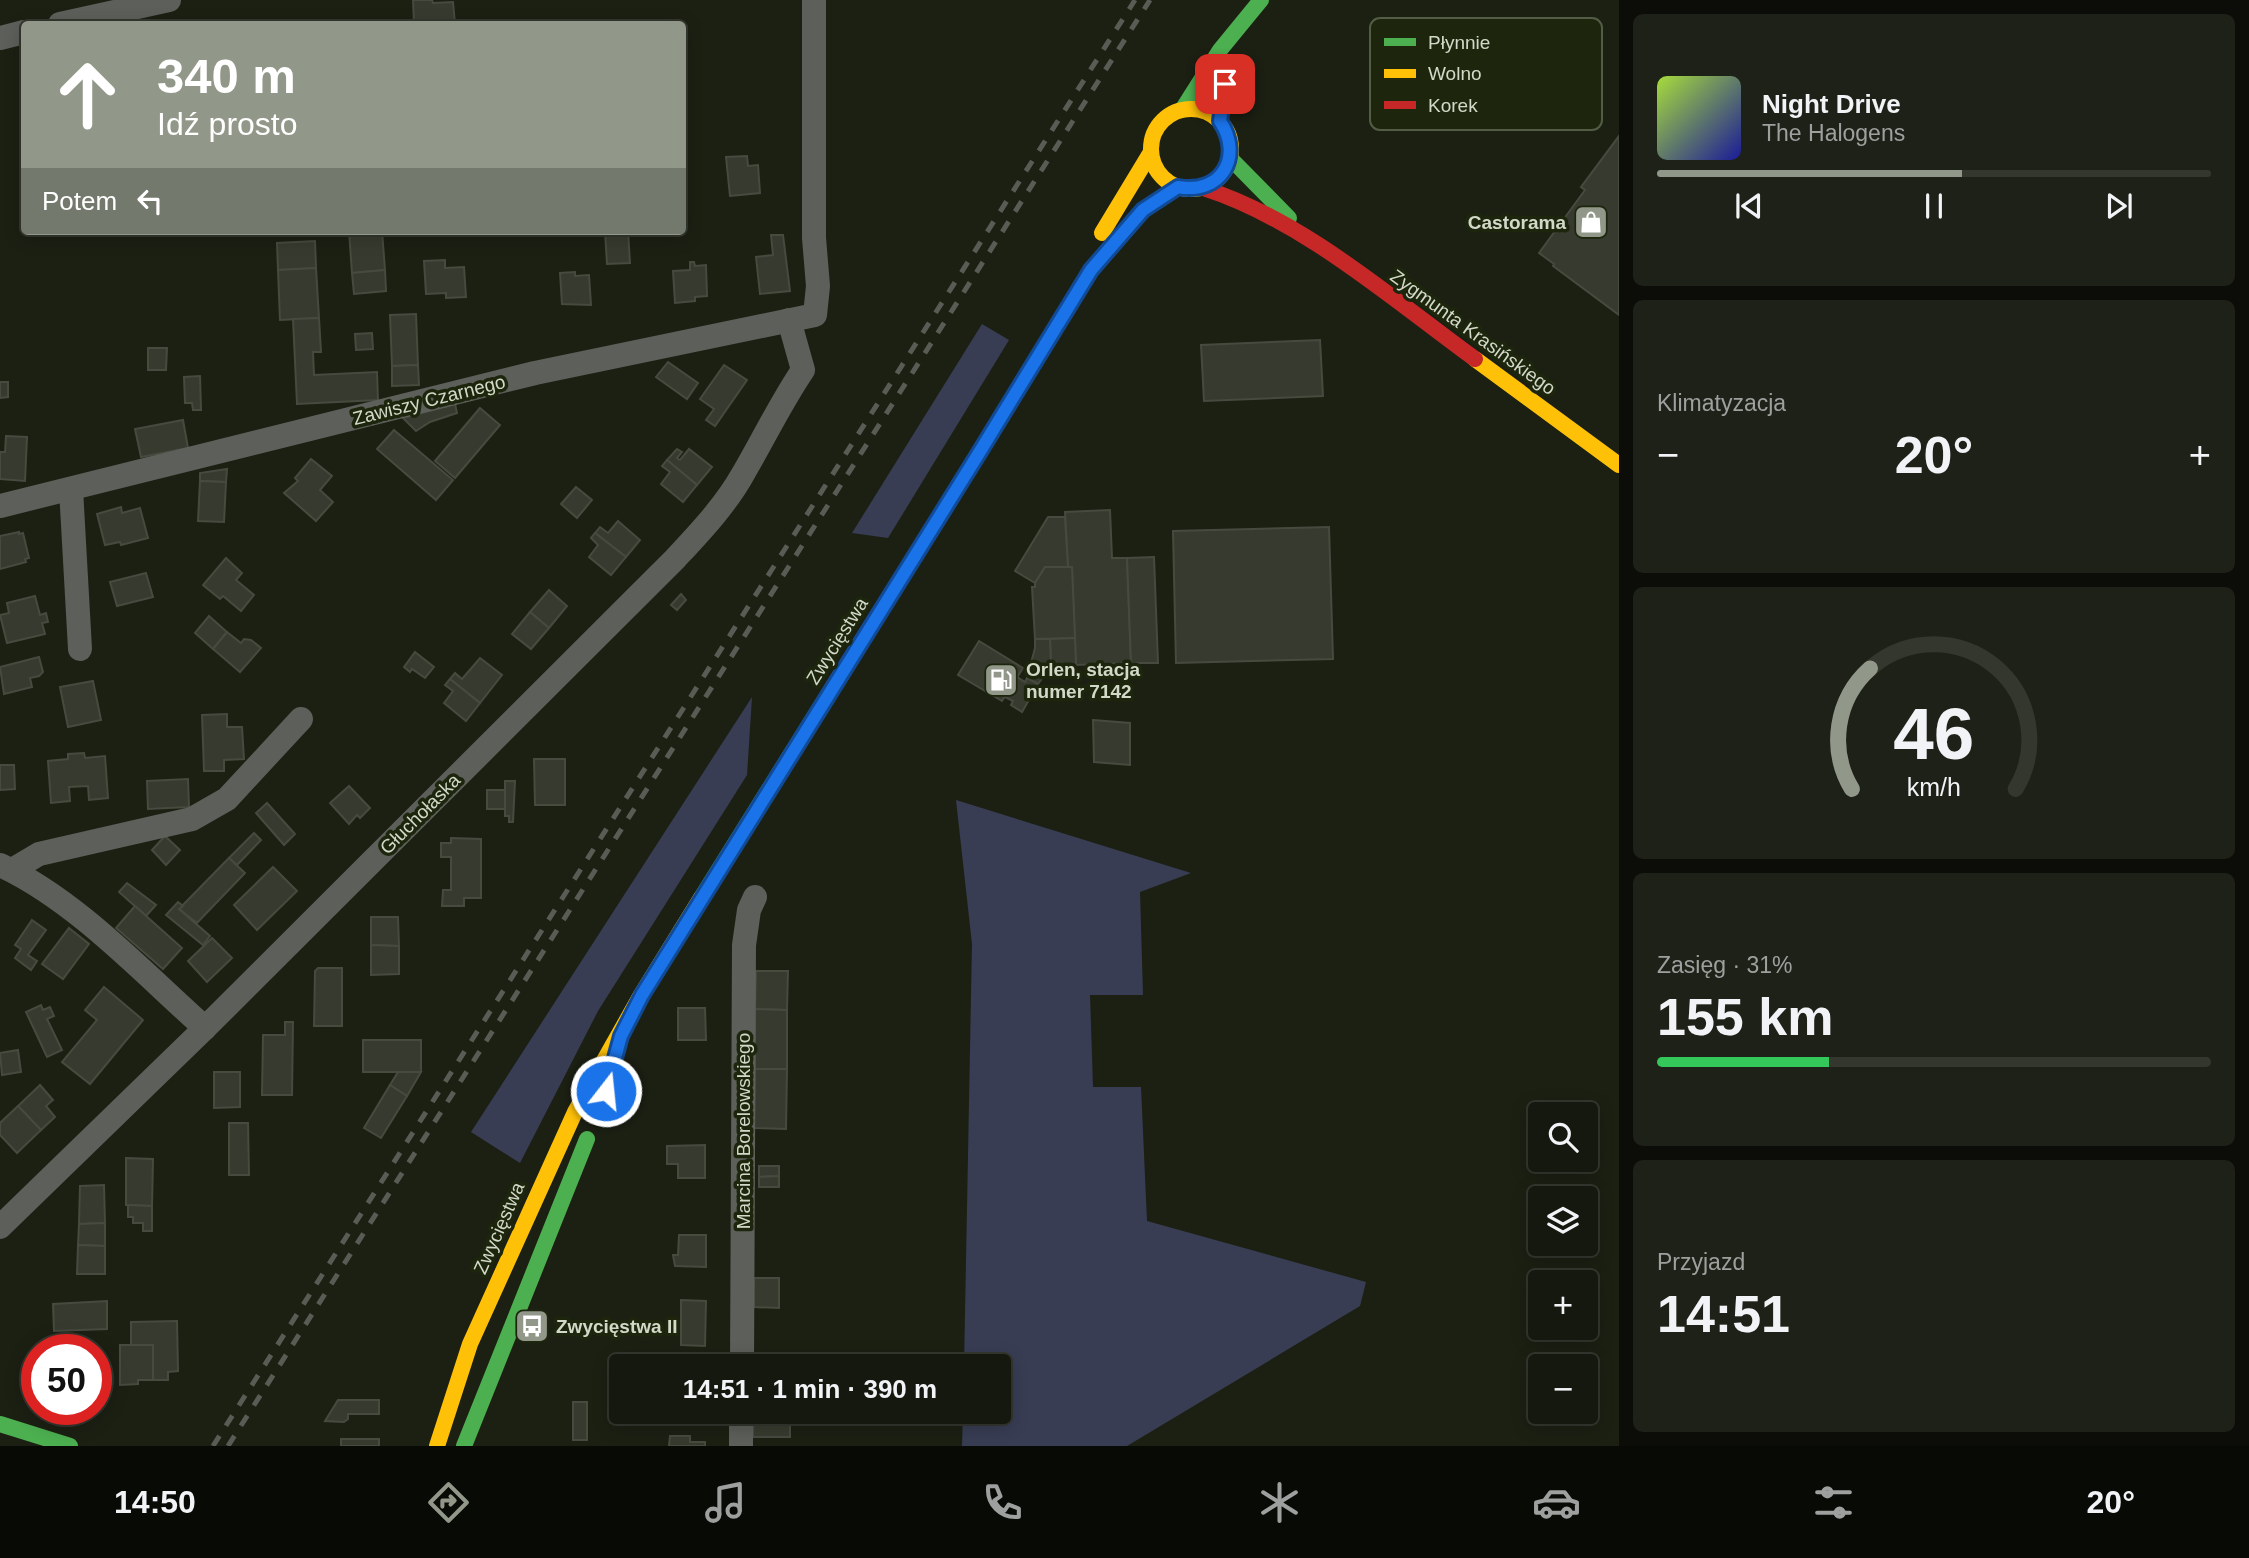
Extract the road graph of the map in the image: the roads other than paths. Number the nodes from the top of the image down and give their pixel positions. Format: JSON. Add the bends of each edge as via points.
{"nodes":[{"id":1,"x":169,"y":0,"type":"edge"},
{"id":2,"x":814,"y":0,"type":"edge"},
{"id":3,"x":1261,"y":0,"type":"edge"},
{"id":4,"x":74,"y":21,"type":"edge"},
{"id":5,"x":1245,"y":22,"type":"junction"},
{"id":6,"x":21,"y":34,"type":"edge"},
{"id":7,"x":0,"y":38,"type":"edge"},
{"id":8,"x":1235,"y":60,"type":"dead end"},
{"id":9,"x":1182,"y":110,"type":"junction"},
{"id":10,"x":1151,"y":152,"type":"junction"},
{"id":11,"x":1230,"y":158,"type":"junction"},
{"id":12,"x":1178,"y":187,"type":"junction"},
{"id":13,"x":1203,"y":187,"type":"junction"},
{"id":14,"x":1303,"y":234,"type":"junction"},
{"id":15,"x":1091,"y":270,"type":"junction"},
{"id":16,"x":789,"y":320,"type":"junction"},
{"id":17,"x":1619,"y":465,"type":"edge"},
{"id":18,"x":71,"y":489,"type":"junction"},
{"id":19,"x":0,"y":506,"type":"edge"},
{"id":20,"x":80,"y":649,"type":"dead end"},
{"id":21,"x":300,"y":719,"type":"dead end"},
{"id":22,"x":6,"y":868,"type":"edge"},
{"id":23,"x":755,"y":897,"type":"dead end"},
{"id":24,"x":205,"y":1028,"type":"junction"},
{"id":25,"x":621,"y":1036,"type":"junction"},
{"id":26,"x":606,"y":1091,"type":"dead end"},
{"id":27,"x":592,"y":1126,"type":"dead end"},
{"id":28,"x":0,"y":1227,"type":"edge"},
{"id":29,"x":742,"y":1354,"type":"edge"},
{"id":30,"x":0,"y":1424,"type":"edge"},
{"id":31,"x":741,"y":1424,"type":"edge"},
{"id":32,"x":70,"y":1446,"type":"edge"},
{"id":33,"x":437,"y":1446,"type":"edge"},
{"id":34,"x":464,"y":1446,"type":"edge"},
{"id":35,"x":741,"y":1446,"type":"edge"}],
"edges":[{"from":1,"to":4,"type":"street"},
{"from":2,"to":16,"type":"street","name":"Zawiszy Czarnego","via":[[817,296],[815,315]]},
{"from":3,"to":5,"type":"main road"},
{"from":5,"to":8,"type":"main road"},
{"from":5,"to":9,"type":"main road","via":[[1220,50]]},
{"from":6,"to":7,"type":"street"},
{"from":9,"to":10,"type":"main road","via":[[1155,130]]},
{"from":9,"to":11,"type":"main road","via":[[1221,115],[1231,145]]},
{"from":10,"to":12,"type":"main road","via":[[1159,174]]},
{"from":10,"to":15,"type":"main road","name":"Zwycięstwa","via":[[1102,231]]},
{"from":11,"to":13,"type":"main road","via":[[1215,181]]},
{"from":11,"to":14,"type":"main road","name":"Zygmunta Krasińskiego"},
{"from":12,"to":13,"type":"main road"},
{"from":12,"to":15,"type":"main road","name":"Zwycięstwa","via":[[1143,210]]},
{"from":13,"to":14,"type":"main road","name":"Zygmunta Krasińskiego"},
{"from":14,"to":17,"type":"main road","name":"Zygmunta Krasińskiego"},
{"from":15,"to":25,"type":"main road","name":"Zwycięstwa","via":[[642,995]]},
{"from":16,"to":18,"type":"street","name":"Zawiszy Czarnego","via":[[535,373]]},
{"from":16,"to":24,"type":"street","name":"Głuchołaska","via":[[803,370],[713,517]]},
{"from":18,"to":19,"type":"street","name":"Zawiszy Czarnego"},
{"from":18,"to":20,"type":"street"},
{"from":21,"to":22,"type":"street","via":[[227,799],[192,819],[38,854]]},
{"from":22,"to":24,"type":"street","via":[[82,918]]},
{"from":23,"to":29,"type":"street","name":"Marcina Borelowskiego","via":[[744,945]]},
{"from":24,"to":28,"type":"street","name":"Głuchołaska"},
{"from":25,"to":26,"type":"main road","name":"Zwycięstwa"},
{"from":25,"to":33,"type":"main road","name":"Zwycięstwa","via":[[579,1103],[546,1174],[470,1344]]},
{"from":27,"to":34,"type":"main road"},
{"from":30,"to":32,"type":"main road"},
{"from":31,"to":35,"type":"street"}]}
